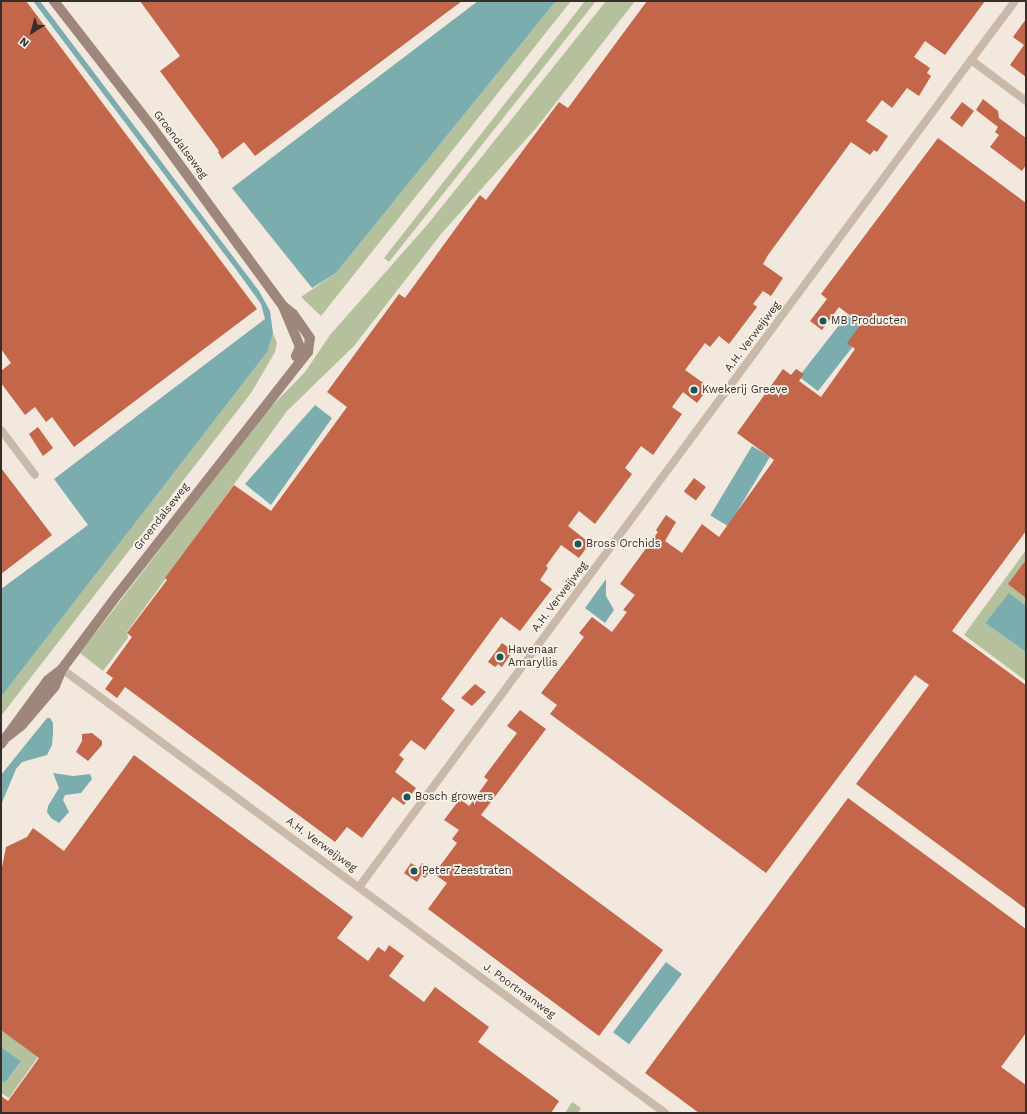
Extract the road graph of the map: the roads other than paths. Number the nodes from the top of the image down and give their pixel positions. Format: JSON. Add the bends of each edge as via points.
{"nodes":[{"id":1,"x":54,"y":1,"type":"edge"},
{"id":2,"x":1015,"y":1,"type":"edge"},
{"id":3,"x":971,"y":60,"type":"junction"},
{"id":4,"x":1026,"y":101,"type":"edge"},
{"id":5,"x":283,"y":306,"type":"junction"},
{"id":6,"x":310,"y":338,"type":"junction"},
{"id":7,"x":296,"y":356,"type":"junction"},
{"id":8,"x":283,"y":382,"type":"junction"},
{"id":9,"x":1,"y":430,"type":"edge"},
{"id":10,"x":35,"y":475,"type":"dead end"},
{"id":11,"x":62,"y":669,"type":"junction"},
{"id":12,"x":1,"y":744,"type":"edge"},
{"id":13,"x":359,"y":887,"type":"junction"},
{"id":14,"x":665,"y":1113,"type":"edge"}],
"edges":[{"from":1,"to":5,"type":"street","name":"Groendalseweg","via":[[152,127]]},
{"from":2,"to":3,"type":"street","name":"A.H. Verweijweg"},
{"from":3,"to":4,"type":"street"},
{"from":3,"to":13,"type":"street","name":"A.H. Verweijweg"},
{"from":5,"to":6,"type":"street","name":"Groendalseweg","via":[[293,314]]},
{"from":5,"to":7,"type":"street","name":"Groendalseweg","via":[[300,348]]},
{"from":6,"to":7,"type":"street","name":"Groendalseweg"},
{"from":6,"to":8,"type":"street","name":"Groendalseweg","via":[[308,352]]},
{"from":7,"to":8,"type":"street","name":"Groendalseweg","via":[[285,371]]},
{"from":8,"to":11,"type":"street","name":"Groendalseweg"},
{"from":9,"to":10,"type":"street"},
{"from":11,"to":12,"type":"street","name":"Groendalseweg","via":[[55,686],[35,711]]},
{"from":11,"to":13,"type":"street","name":"A.H. Verweijweg"},
{"from":13,"to":14,"type":"street","name":"J. Poortmanweg"}]}
